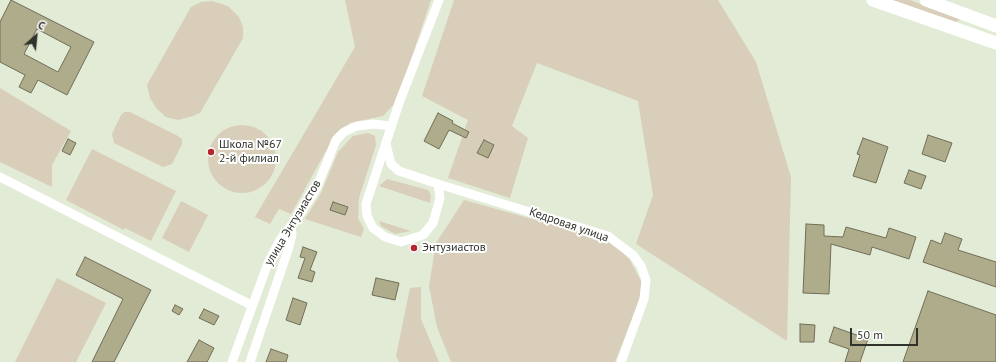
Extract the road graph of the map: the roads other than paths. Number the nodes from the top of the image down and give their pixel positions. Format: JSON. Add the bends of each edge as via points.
{"nodes":[{"id":1,"x":439,"y":0,"type":"edge"},
{"id":2,"x":873,"y":0,"type":"edge"},
{"id":3,"x":926,"y":0,"type":"edge"},
{"id":4,"x":996,"y":26,"type":"edge"},
{"id":5,"x":996,"y":43,"type":"edge"},
{"id":6,"x":391,"y":126,"type":"junction"},
{"id":7,"x":386,"y":144,"type":"junction"},
{"id":8,"x":0,"y":177,"type":"edge"},
{"id":9,"x":438,"y":184,"type":"junction"},
{"id":10,"x":291,"y":226,"type":"junction"},
{"id":11,"x":251,"y":305,"type":"junction"},
{"id":12,"x":232,"y":362,"type":"edge"},
{"id":13,"x":250,"y":362,"type":"edge"},
{"id":14,"x":620,"y":362,"type":"edge"}],
"edges":[{"from":1,"to":6,"type":"street"},
{"from":2,"to":5,"type":"main road"},
{"from":3,"to":4,"type":"main road"},
{"from":6,"to":7,"type":"street"},
{"from":6,"to":10,"type":"street","name":"улица Энтузиастов","via":[[357,126],[344,132],[336,140],[316,189]]},
{"from":7,"to":9,"type":"street","name":"Кедровая улица","via":[[391,164],[399,171]]},
{"from":7,"to":9,"type":"street","via":[[366,204],[367,216],[373,228],[384,237],[401,242],[423,235],[433,223],[440,198]]},
{"from":8,"to":11,"type":"street"},
{"from":9,"to":14,"type":"street","name":"Кедровая улица","via":[[608,236],[633,255],[641,266],[646,280],[644,299]]},
{"from":10,"to":11,"type":"street","name":"улица Энтузиастов","via":[[268,263]]},
{"from":10,"to":13,"type":"street","via":[[289,247]]},
{"from":11,"to":12,"type":"street","name":"улица Энтузиастов"}]}
